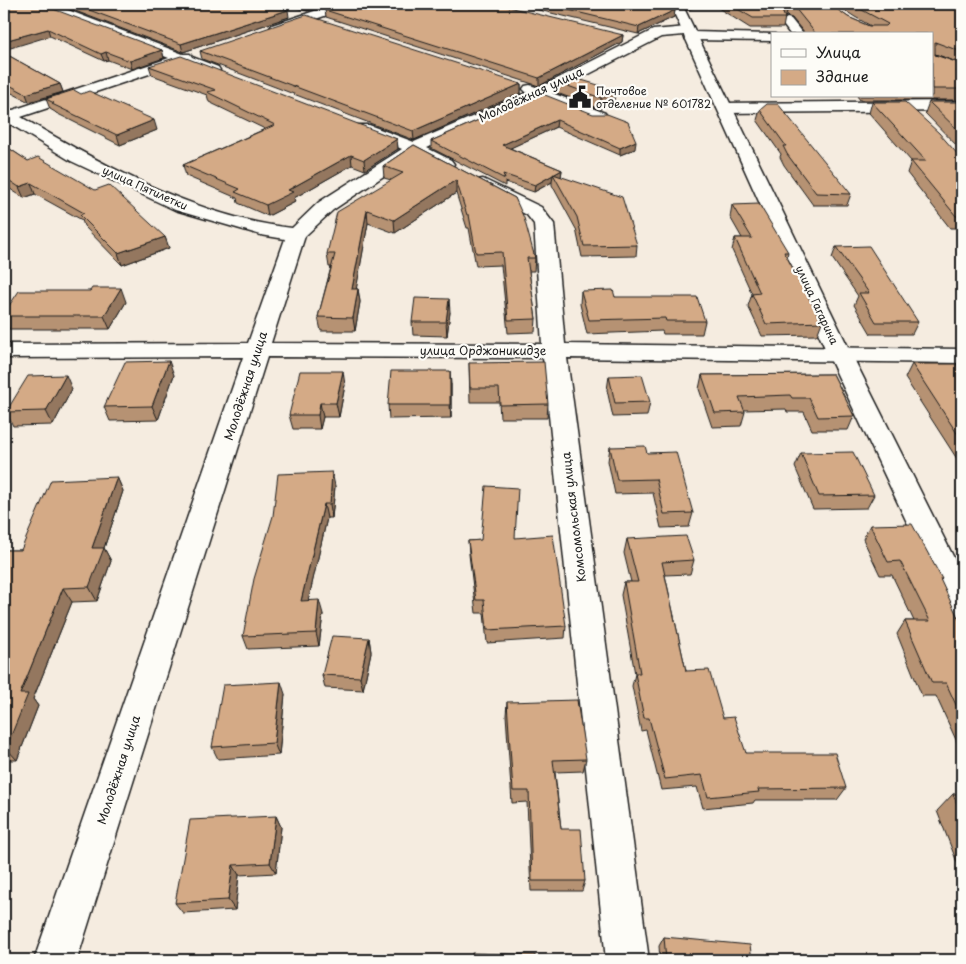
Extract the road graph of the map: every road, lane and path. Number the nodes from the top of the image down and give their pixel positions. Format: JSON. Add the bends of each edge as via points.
{"nodes":[{"id":1,"x":42,"y":4,"type":"edge"},
{"id":2,"x":348,"y":4,"type":"edge"},
{"id":3,"x":676,"y":4,"type":"edge"},
{"id":4,"x":283,"y":9,"type":"edge"},
{"id":5,"x":308,"y":17,"type":"junction"},
{"id":6,"x":788,"y":22,"type":"edge"},
{"id":7,"x":327,"y":23,"type":"edge"},
{"id":8,"x":264,"y":32,"type":"edge"},
{"id":9,"x":796,"y":32,"type":"edge"},
{"id":10,"x":688,"y":33,"type":"junction"},
{"id":11,"x":771,"y":37,"type":"edge"},
{"id":12,"x":200,"y":52,"type":"edge"},
{"id":13,"x":182,"y":58,"type":"junction"},
{"id":14,"x":229,"y":76,"type":"edge"},
{"id":15,"x":530,"y":90,"type":"junction"},
{"id":16,"x":962,"y":106,"type":"edge"},
{"id":17,"x":725,"y":108,"type":"junction"},
{"id":18,"x":908,"y":108,"type":"junction"},
{"id":19,"x":5,"y":116,"type":"edge"},
{"id":20,"x":599,"y":116,"type":"edge"},
{"id":21,"x":921,"y":121,"type":"edge"},
{"id":22,"x":349,"y":123,"type":"edge"},
{"id":23,"x":414,"y":148,"type":"junction"},
{"id":24,"x":296,"y":234,"type":"junction"},
{"id":25,"x":259,"y":349,"type":"junction"},
{"id":26,"x":4,"y":351,"type":"edge"},
{"id":27,"x":554,"y":351,"type":"junction"},
{"id":28,"x":962,"y":356,"type":"edge"},
{"id":29,"x":841,"y":357,"type":"junction"},
{"id":30,"x":962,"y":605,"type":"edge"},
{"id":31,"x":55,"y":960,"type":"edge"},
{"id":32,"x":628,"y":960,"type":"edge"}],
"edges":[{"from":1,"to":13,"type":"street"},
{"from":2,"to":5,"type":"street"},
{"from":3,"to":10,"type":"street","name":"улица Гагарина"},
{"from":4,"to":5,"type":"street"},
{"from":5,"to":7,"type":"street"},
{"from":5,"to":8,"type":"street"},
{"from":6,"to":9,"type":"street"},
{"from":10,"to":11,"type":"street","name":"Молодёжная улица"},
{"from":10,"to":15,"type":"street","name":"Молодёжная улица","via":[[658,33],[632,39]]},
{"from":10,"to":17,"type":"street","name":"улица Гагарина"},
{"from":12,"to":13,"type":"street"},
{"from":13,"to":14,"type":"street"},
{"from":13,"to":19,"type":"street"},
{"from":15,"to":20,"type":"street"},
{"from":15,"to":23,"type":"street","name":"Молодёжная улица"},
{"from":16,"to":18,"type":"street"},
{"from":17,"to":18,"type":"street"},
{"from":17,"to":29,"type":"street","name":"улица Гагарина"},
{"from":18,"to":21,"type":"street"},
{"from":19,"to":24,"type":"street","name":"улица Пятилетки","via":[[77,157],[182,206],[268,231]]},
{"from":22,"to":23,"type":"street","name":"Комсомольская улица"},
{"from":23,"to":24,"type":"street","name":"Молодёжная улица","via":[[326,206]]},
{"from":23,"to":27,"type":"street","name":"Комсомольская улица","via":[[534,211],[544,224]]},
{"from":24,"to":25,"type":"street","name":"Молодёжная улица"},
{"from":25,"to":26,"type":"street","name":"улица Орджоникидзе"},
{"from":25,"to":27,"type":"street","name":"улица Орджоникидзе"},
{"from":25,"to":31,"type":"street","name":"Молодёжная улица"},
{"from":27,"to":29,"type":"street","name":"улица Орджоникидзе"},
{"from":27,"to":32,"type":"street","name":"Комсомольская улица"},
{"from":28,"to":29,"type":"street","name":"улица Орджоникидзе"},
{"from":29,"to":30,"type":"street","name":"улица Гагарина"}]}
